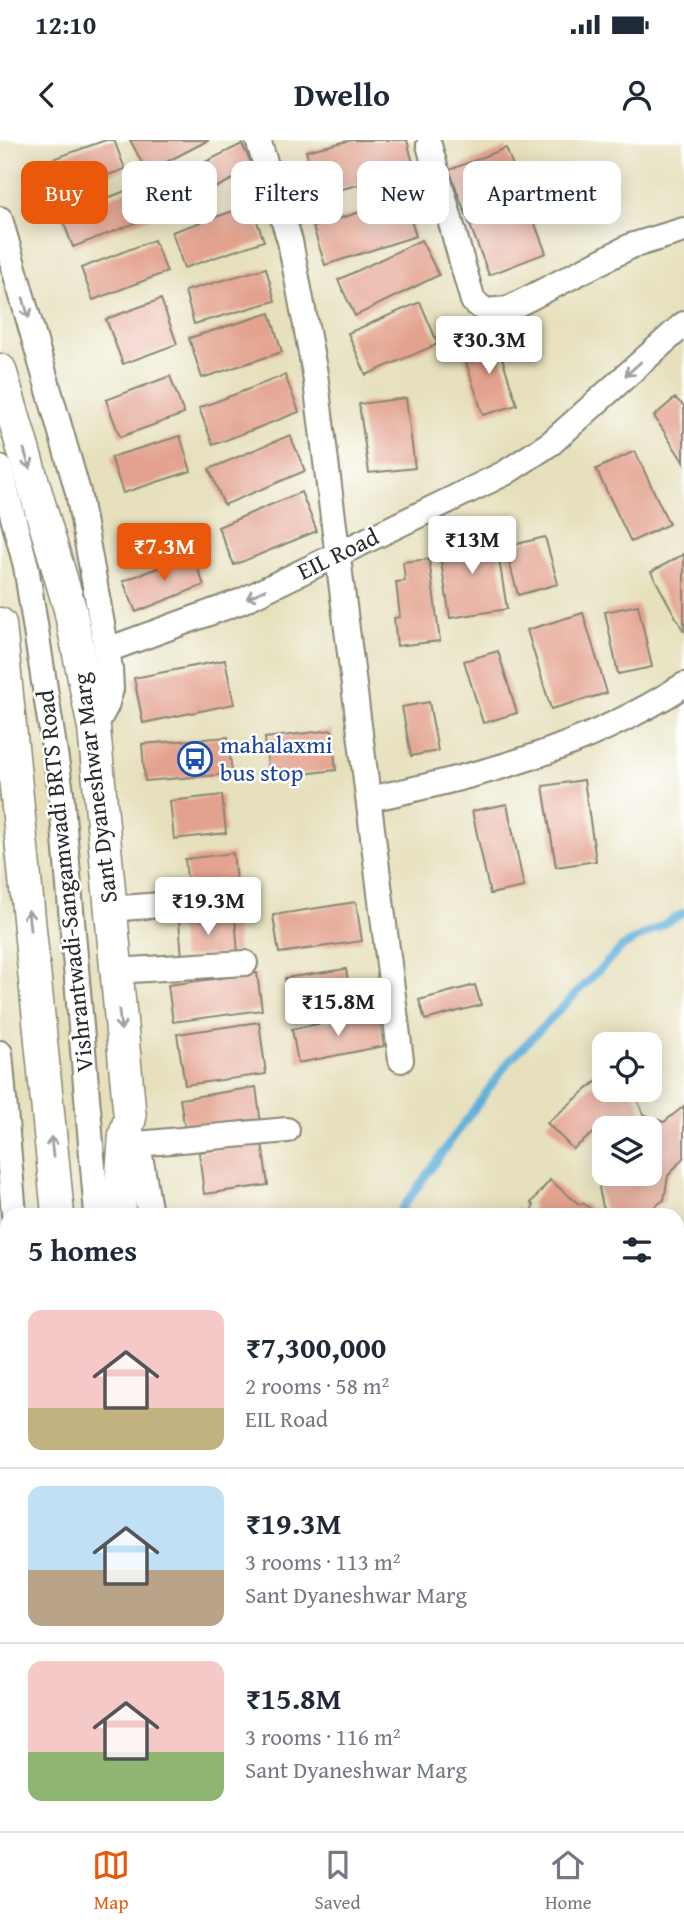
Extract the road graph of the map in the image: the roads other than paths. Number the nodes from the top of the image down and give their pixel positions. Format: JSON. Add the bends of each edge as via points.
{"nodes":[{"id":1,"x":258,"y":140,"type":"edge"},
{"id":2,"x":429,"y":145,"type":"dead end"},
{"id":3,"x":0,"y":219,"type":"edge"},
{"id":4,"x":684,"y":230,"type":"edge"},
{"id":5,"x":684,"y":324,"type":"edge"},
{"id":6,"x":0,"y":370,"type":"edge"},
{"id":7,"x":0,"y":468,"type":"edge"},
{"id":8,"x":340,"y":554,"type":"junction"},
{"id":9,"x":0,"y":624,"type":"edge"},
{"id":10,"x":107,"y":650,"type":"junction"},
{"id":11,"x":684,"y":685,"type":"edge"},
{"id":12,"x":94,"y":728,"type":"junction"},
{"id":13,"x":369,"y":799,"type":"junction"},
{"id":14,"x":239,"y":899,"type":"dead end"},
{"id":15,"x":109,"y":909,"type":"junction"},
{"id":16,"x":245,"y":963,"type":"dead end"},
{"id":17,"x":115,"y":971,"type":"junction"},
{"id":18,"x":0,"y":1053,"type":"edge"},
{"id":19,"x":401,"y":1060,"type":"dead end"},
{"id":20,"x":2,"y":1094,"type":"edge"},
{"id":21,"x":287,"y":1130,"type":"dead end"},
{"id":22,"x":131,"y":1140,"type":"junction"},
{"id":23,"x":14,"y":1208,"type":"edge"},
{"id":24,"x":57,"y":1208,"type":"edge"},
{"id":25,"x":96,"y":1208,"type":"edge"},
{"id":26,"x":120,"y":1208,"type":"edge"},
{"id":27,"x":148,"y":1208,"type":"edge"}],
"edges":[{"from":1,"to":8,"type":"street","via":[[295,267]]},
{"from":2,"to":4,"type":"street","via":[[473,301],[486,311],[519,305],[631,246]]},
{"from":3,"to":10,"type":"street","one_way":true,"via":[[78,492]]},
{"from":5,"to":8,"type":"street","name":"EIL Road","one_way":true,"via":[[551,443],[505,473]]},
{"from":6,"to":12,"type":"main road","name":"Sant Dyaneshwar Marg","one_way":true,"via":[[70,609]]},
{"from":7,"to":25,"type":"street","name":"Vishrantwadi-Sangamwadi BRTS Road","via":[[26,566],[61,792]]},
{"from":8,"to":10,"type":"street","name":"EIL Road","one_way":true,"via":[[242,601]]},
{"from":8,"to":13,"type":"street"},
{"from":24,"to":9,"type":"main road","one_way":true},
{"from":10,"to":12,"type":"street","via":[[111,688]]},
{"from":11,"to":13,"type":"street","via":[[650,706],[554,750],[475,776]]},
{"from":12,"to":15,"type":"main road","name":"Sant Dyaneshwar Marg"},
{"from":13,"to":19,"type":"street"},
{"from":14,"to":15,"type":"street"},
{"from":15,"to":17,"type":"main road","name":"Sant Dyaneshwar Marg"},
{"from":16,"to":17,"type":"street"},
{"from":17,"to":22,"type":"main road","name":"Sant Dyaneshwar Marg","one_way":true},
{"from":18,"to":20,"type":"street"},
{"from":20,"to":23,"type":"street"},
{"from":21,"to":22,"type":"street"},
{"from":22,"to":26,"type":"main road","name":"Sant Dyaneshwar Marg"},
{"from":22,"to":27,"type":"street"}]}
